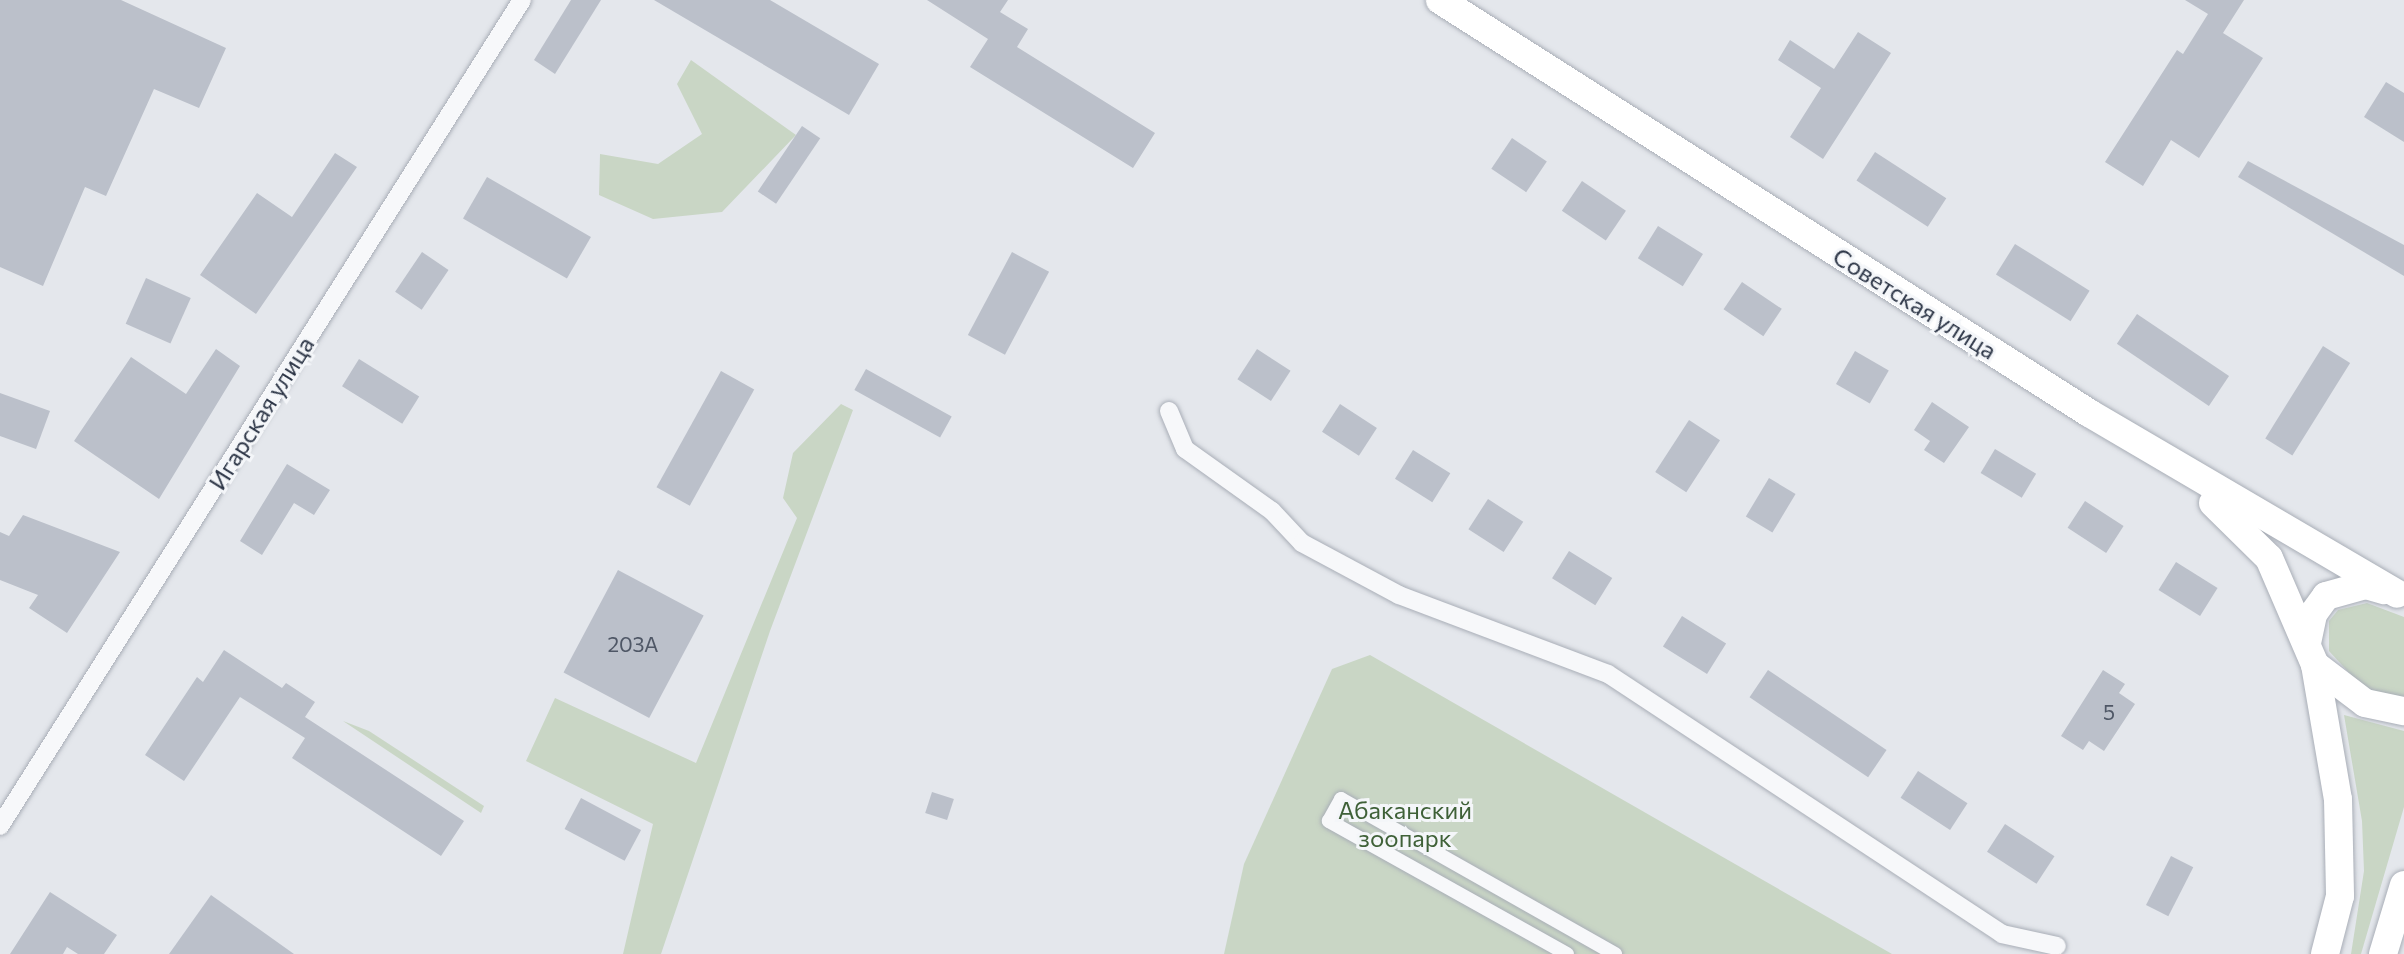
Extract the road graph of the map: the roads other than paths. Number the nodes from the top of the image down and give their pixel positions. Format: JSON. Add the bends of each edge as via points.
{"nodes":[{"id":1,"x":522,"y":0,"type":"edge"},
{"id":2,"x":1440,"y":0,"type":"edge"},
{"id":3,"x":1169,"y":411,"type":"dead end"},
{"id":4,"x":2131,"y":439,"type":"junction"},
{"id":5,"x":2400,"y":596,"type":"edge"},
{"id":6,"x":2311,"y":654,"type":"junction"},
{"id":7,"x":2404,"y":711,"type":"edge"},
{"id":8,"x":0,"y":826,"type":"edge"},
{"id":9,"x":2404,"y":885,"type":"edge"},
{"id":10,"x":2057,"y":946,"type":"dead end"},
{"id":11,"x":1566,"y":954,"type":"edge"},
{"id":12,"x":1615,"y":954,"type":"edge"},
{"id":13,"x":2325,"y":954,"type":"edge"},
{"id":14,"x":2383,"y":954,"type":"edge"}],
"edges":[{"from":1,"to":8,"type":"street","name":"Игарская улица"},
{"from":2,"to":4,"type":"main road","name":"Советская улица"},
{"from":3,"to":10,"type":"street","via":[[1185,449],[1272,511],[1302,544],[1399,595],[1608,674],[2002,934]]},
{"from":4,"to":5,"type":"main road","name":"Советская улица"},
{"from":4,"to":6,"type":"main road","via":[[2250,534],[2287,592]]},
{"from":5,"to":6,"type":"main road","via":[[2366,585],[2326,596],[2313,614]]},
{"from":6,"to":7,"type":"main road","via":[[2365,703]]},
{"from":6,"to":13,"type":"main road","via":[[2338,799],[2340,896]]},
{"from":9,"to":14,"type":"main road"},
{"from":11,"to":12,"type":"street","via":[[1329,821],[1341,799]]}]}
